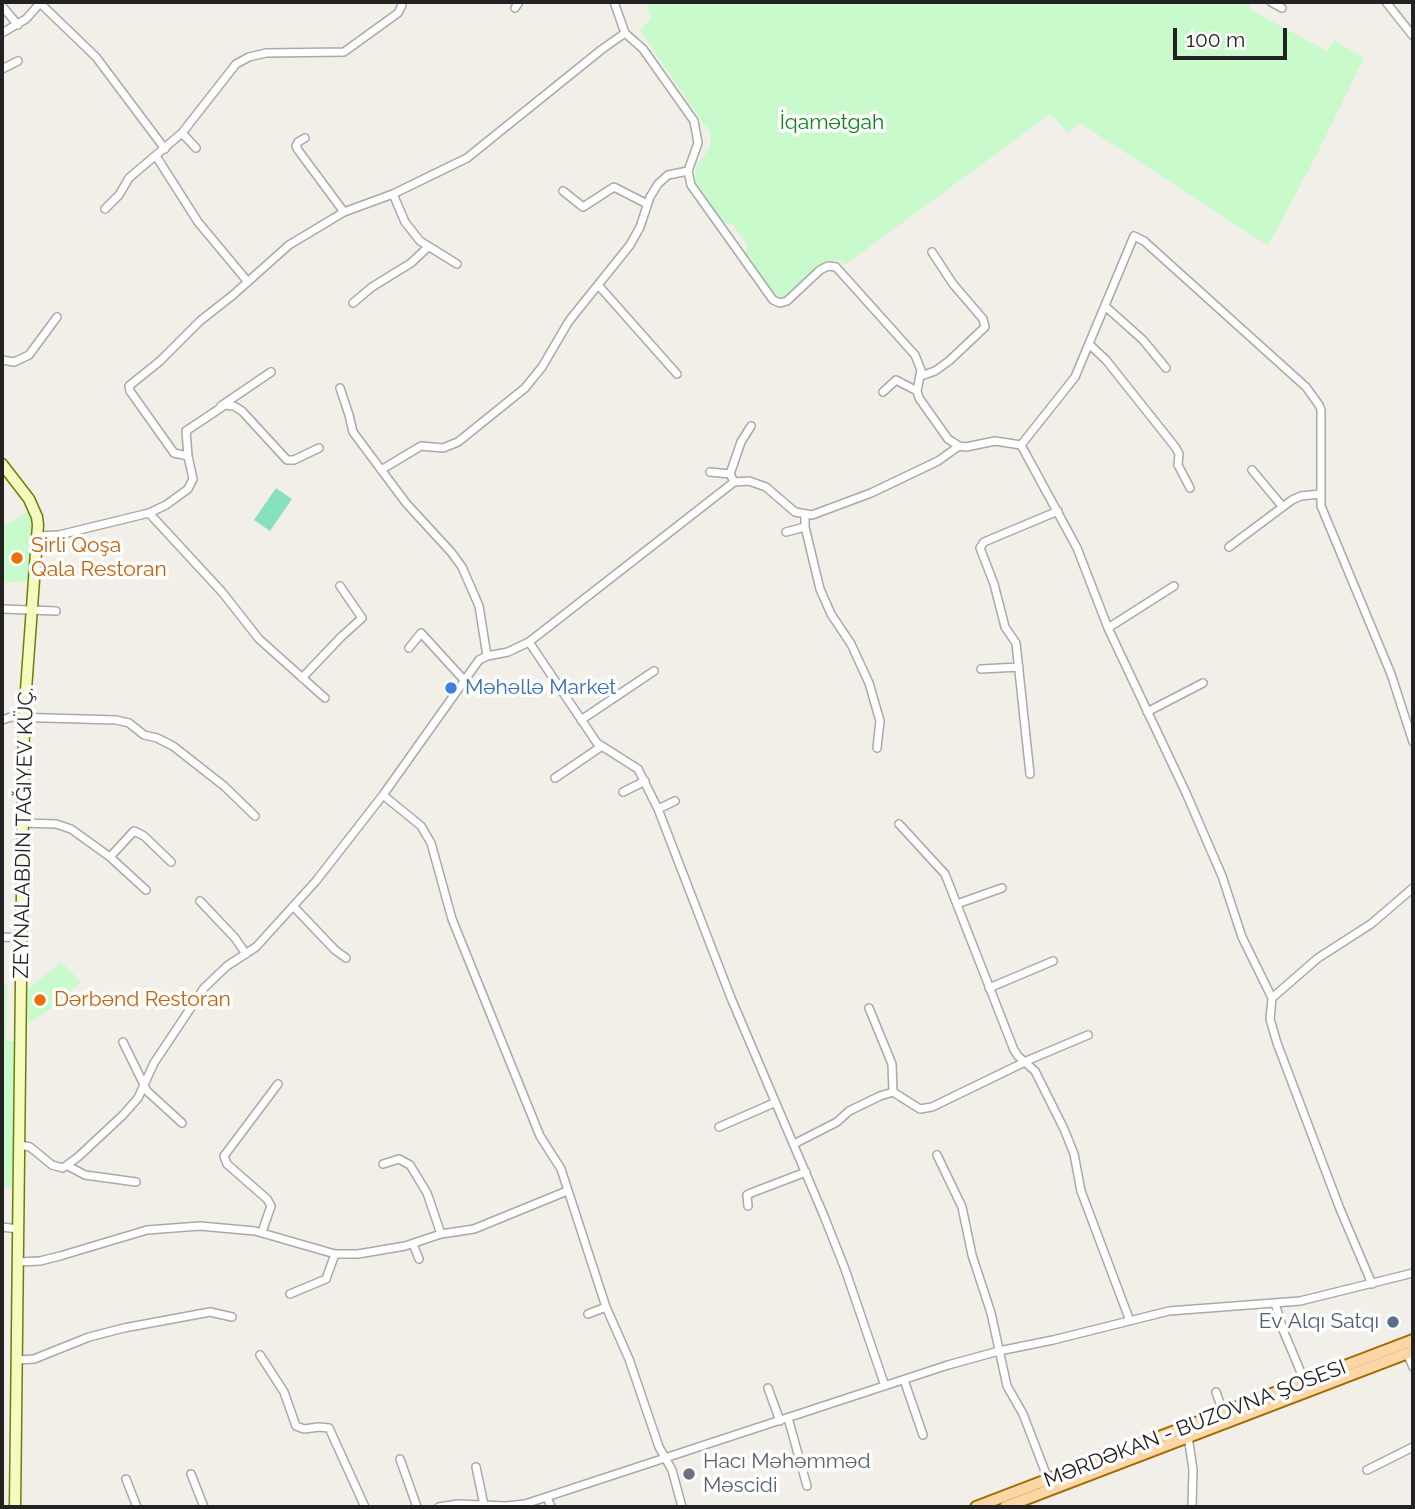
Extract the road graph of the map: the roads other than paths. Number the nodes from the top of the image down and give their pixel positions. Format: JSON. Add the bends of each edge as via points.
{"nodes":[{"id":1,"x":401,"y":2,"type":"edge"},
{"id":2,"x":614,"y":2,"type":"edge"},
{"id":3,"x":1271,"y":2,"type":"edge"},
{"id":4,"x":1386,"y":2,"type":"edge"},
{"id":5,"x":41,"y":3,"type":"edge"},
{"id":6,"x":2,"y":5,"type":"edge"},
{"id":7,"x":1282,"y":8,"type":"dead end"},
{"id":8,"x":18,"y":25,"type":"junction"},
{"id":9,"x":2,"y":33,"type":"edge"},
{"id":10,"x":625,"y":33,"type":"junction"},
{"id":11,"x":1413,"y":36,"type":"edge"},
{"id":12,"x":18,"y":61,"type":"dead end"},
{"id":13,"x":2,"y":69,"type":"edge"},
{"id":14,"x":182,"y":133,"type":"junction"},
{"id":15,"x":305,"y":138,"type":"dead end"},
{"id":16,"x":196,"y":148,"type":"dead end"},
{"id":17,"x":165,"y":149,"type":"junction"},
{"id":18,"x":156,"y":156,"type":"junction"},
{"id":19,"x":688,"y":171,"type":"junction"},
{"id":20,"x":563,"y":191,"type":"dead end"},
{"id":21,"x":393,"y":194,"type":"junction"},
{"id":22,"x":647,"y":204,"type":"junction"},
{"id":23,"x":105,"y":209,"type":"dead end"},
{"id":24,"x":344,"y":212,"type":"junction"},
{"id":25,"x":428,"y":247,"type":"junction"},
{"id":26,"x":932,"y":252,"type":"dead end"},
{"id":27,"x":457,"y":264,"type":"dead end"},
{"id":28,"x":248,"y":282,"type":"junction"},
{"id":29,"x":599,"y":286,"type":"junction"},
{"id":30,"x":353,"y":303,"type":"dead end"},
{"id":31,"x":1105,"y":306,"type":"junction"},
{"id":32,"x":57,"y":317,"type":"dead end"},
{"id":33,"x":1090,"y":345,"type":"junction"},
{"id":34,"x":2,"y":360,"type":"edge"},
{"id":35,"x":1166,"y":368,"type":"dead end"},
{"id":36,"x":271,"y":372,"type":"dead end"},
{"id":37,"x":677,"y":374,"type":"dead end"},
{"id":38,"x":921,"y":376,"type":"junction"},
{"id":39,"x":340,"y":388,"type":"dead end"},
{"id":40,"x":917,"y":391,"type":"junction"},
{"id":41,"x":883,"y":392,"type":"dead end"},
{"id":42,"x":221,"y":407,"type":"junction"},
{"id":43,"x":751,"y":426,"type":"dead end"},
{"id":44,"x":1021,"y":445,"type":"junction"},
{"id":45,"x":959,"y":446,"type":"junction"},
{"id":46,"x":319,"y":448,"type":"dead end"},
{"id":47,"x":188,"y":456,"type":"junction"},
{"id":48,"x":2,"y":464,"type":"edge"},
{"id":49,"x":381,"y":470,"type":"junction"},
{"id":50,"x":1252,"y":470,"type":"dead end"},
{"id":51,"x":710,"y":472,"type":"dead end"},
{"id":52,"x":732,"y":478,"type":"junction"},
{"id":53,"x":1190,"y":488,"type":"dead end"},
{"id":54,"x":1320,"y":494,"type":"junction"},
{"id":55,"x":1282,"y":506,"type":"junction"},
{"id":56,"x":1058,"y":511,"type":"junction"},
{"id":57,"x":149,"y":513,"type":"junction"},
{"id":58,"x":805,"y":516,"type":"junction"},
{"id":59,"x":805,"y":527,"type":"junction"},
{"id":60,"x":786,"y":532,"type":"dead end"},
{"id":61,"x":37,"y":536,"type":"junction"},
{"id":62,"x":1229,"y":547,"type":"dead end"},
{"id":63,"x":340,"y":586,"type":"dead end"},
{"id":64,"x":1174,"y":586,"type":"dead end"},
{"id":65,"x":2,"y":609,"type":"edge"},
{"id":66,"x":31,"y":609,"type":"junction"},
{"id":67,"x":56,"y":611,"type":"dead end"},
{"id":68,"x":1108,"y":628,"type":"junction"},
{"id":69,"x":529,"y":642,"type":"junction"},
{"id":70,"x":409,"y":648,"type":"dead end"},
{"id":71,"x":487,"y":656,"type":"junction"},
{"id":72,"x":1018,"y":667,"type":"junction"},
{"id":73,"x":981,"y":669,"type":"dead end"},
{"id":74,"x":654,"y":671,"type":"dead end"},
{"id":75,"x":302,"y":678,"type":"junction"},
{"id":76,"x":464,"y":680,"type":"junction"},
{"id":77,"x":1203,"y":683,"type":"dead end"},
{"id":78,"x":325,"y":698,"type":"dead end"},
{"id":79,"x":1147,"y":712,"type":"junction"},
{"id":80,"x":1413,"y":712,"type":"edge"},
{"id":81,"x":1405,"y":715,"type":"junction"},
{"id":82,"x":24,"y":717,"type":"junction"},
{"id":83,"x":2,"y":720,"type":"edge"},
{"id":84,"x":581,"y":720,"type":"junction"},
{"id":85,"x":1413,"y":742,"type":"edge"},
{"id":86,"x":602,"y":746,"type":"junction"},
{"id":87,"x":877,"y":748,"type":"dead end"},
{"id":88,"x":1030,"y":775,"type":"dead end"},
{"id":89,"x":555,"y":778,"type":"dead end"},
{"id":90,"x":645,"y":780,"type":"junction"},
{"id":91,"x":623,"y":792,"type":"dead end"},
{"id":92,"x":383,"y":795,"type":"junction"},
{"id":93,"x":675,"y":801,"type":"dead end"},
{"id":94,"x":658,"y":809,"type":"junction"},
{"id":95,"x":255,"y":816,"type":"dead end"},
{"id":96,"x":23,"y":823,"type":"junction"},
{"id":97,"x":899,"y":824,"type":"dead end"},
{"id":98,"x":110,"y":857,"type":"junction"},
{"id":99,"x":171,"y":862,"type":"dead end"},
{"id":100,"x":1002,"y":888,"type":"dead end"},
{"id":101,"x":1413,"y":888,"type":"edge"},
{"id":102,"x":146,"y":890,"type":"dead end"},
{"id":103,"x":200,"y":901,"type":"dead end"},
{"id":104,"x":957,"y":904,"type":"junction"},
{"id":105,"x":293,"y":906,"type":"junction"},
{"id":106,"x":2,"y":937,"type":"edge"},
{"id":107,"x":22,"y":938,"type":"junction"},
{"id":108,"x":246,"y":954,"type":"junction"},
{"id":109,"x":346,"y":958,"type":"dead end"},
{"id":110,"x":1052,"y":961,"type":"dead end"},
{"id":111,"x":989,"y":988,"type":"junction"},
{"id":112,"x":1272,"y":998,"type":"junction"},
{"id":113,"x":869,"y":1008,"type":"dead end"},
{"id":114,"x":1088,"y":1035,"type":"dead end"},
{"id":115,"x":123,"y":1042,"type":"dead end"},
{"id":116,"x":1024,"y":1063,"type":"junction"},
{"id":117,"x":278,"y":1084,"type":"dead end"},
{"id":118,"x":143,"y":1086,"type":"junction"},
{"id":119,"x":893,"y":1092,"type":"junction"},
{"id":120,"x":774,"y":1102,"type":"junction"},
{"id":121,"x":182,"y":1123,"type":"dead end"},
{"id":122,"x":719,"y":1127,"type":"dead end"},
{"id":123,"x":794,"y":1144,"type":"junction"},
{"id":124,"x":20,"y":1145,"type":"junction"},
{"id":125,"x":937,"y":1155,"type":"dead end"},
{"id":126,"x":383,"y":1164,"type":"dead end"},
{"id":127,"x":68,"y":1166,"type":"junction"},
{"id":128,"x":806,"y":1172,"type":"junction"},
{"id":129,"x":136,"y":1182,"type":"dead end"},
{"id":130,"x":567,"y":1191,"type":"junction"},
{"id":131,"x":748,"y":1206,"type":"dead end"},
{"id":132,"x":2,"y":1227,"type":"edge"},
{"id":133,"x":18,"y":1228,"type":"junction"},
{"id":134,"x":261,"y":1232,"type":"junction"},
{"id":135,"x":441,"y":1234,"type":"junction"},
{"id":136,"x":413,"y":1244,"type":"junction"},
{"id":137,"x":335,"y":1254,"type":"junction"},
{"id":138,"x":419,"y":1259,"type":"dead end"},
{"id":139,"x":18,"y":1262,"type":"junction"},
{"id":140,"x":1413,"y":1273,"type":"edge"},
{"id":141,"x":1372,"y":1284,"type":"junction"},
{"id":142,"x":290,"y":1294,"type":"dead end"},
{"id":143,"x":1275,"y":1303,"type":"junction"},
{"id":144,"x":606,"y":1307,"type":"junction"},
{"id":145,"x":588,"y":1314,"type":"dead end"},
{"id":146,"x":232,"y":1317,"type":"dead end"},
{"id":147,"x":1130,"y":1321,"type":"junction"},
{"id":148,"x":1413,"y":1340,"type":"edge"},
{"id":149,"x":999,"y":1351,"type":"junction"},
{"id":150,"x":1410,"y":1352,"type":"edge"},
{"id":151,"x":260,"y":1355,"type":"dead end"},
{"id":152,"x":17,"y":1360,"type":"junction"},
{"id":153,"x":1413,"y":1367,"type":"edge"},
{"id":154,"x":904,"y":1380,"type":"junction"},
{"id":155,"x":1305,"y":1382,"type":"junction"},
{"id":156,"x":885,"y":1386,"type":"junction"},
{"id":157,"x":768,"y":1388,"type":"dead end"},
{"id":158,"x":1216,"y":1392,"type":"dead end"},
{"id":159,"x":1223,"y":1412,"type":"junction"},
{"id":160,"x":784,"y":1419,"type":"junction"},
{"id":161,"x":923,"y":1435,"type":"dead end"},
{"id":162,"x":1188,"y":1437,"type":"junction"},
{"id":163,"x":1413,"y":1447,"type":"edge"},
{"id":164,"x":666,"y":1458,"type":"junction"},
{"id":165,"x":400,"y":1459,"type":"dead end"},
{"id":166,"x":476,"y":1467,"type":"dead end"},
{"id":167,"x":1367,"y":1470,"type":"dead end"},
{"id":168,"x":191,"y":1474,"type":"dead end"},
{"id":169,"x":126,"y":1479,"type":"dead end"},
{"id":170,"x":1048,"y":1479,"type":"junction"},
{"id":171,"x":807,"y":1486,"type":"dead end"},
{"id":172,"x":547,"y":1497,"type":"junction"},
{"id":173,"x":484,"y":1505,"type":"junction"},
{"id":174,"x":15,"y":1507,"type":"edge"},
{"id":175,"x":137,"y":1507,"type":"edge"},
{"id":176,"x":204,"y":1507,"type":"edge"},
{"id":177,"x":365,"y":1507,"type":"edge"},
{"id":178,"x":417,"y":1507,"type":"edge"},
{"id":179,"x":439,"y":1507,"type":"edge"},
{"id":180,"x":551,"y":1507,"type":"edge"},
{"id":181,"x":682,"y":1507,"type":"edge"},
{"id":182,"x":976,"y":1507,"type":"edge"},
{"id":183,"x":1005,"y":1507,"type":"edge"},
{"id":184,"x":1192,"y":1507,"type":"edge"}],
"edges":[{"from":1,"to":14,"type":"street","via":[[398,13],[344,52],[266,53],[242,61]]},
{"from":2,"to":10,"type":"street"},
{"from":3,"to":7,"type":"street"},
{"from":4,"to":11,"type":"street"},
{"from":5,"to":8,"type":"street"},
{"from":5,"to":17,"type":"street","via":[[96,57]]},
{"from":6,"to":8,"type":"street"},
{"from":8,"to":9,"type":"street"},
{"from":10,"to":19,"type":"street","via":[[643,49],[694,121],[697,148]]},
{"from":10,"to":21,"type":"street","via":[[476,152]]},
{"from":12,"to":13,"type":"street"},
{"from":14,"to":16,"type":"street"},
{"from":14,"to":17,"type":"street"},
{"from":15,"to":24,"type":"street","via":[[298,142],[298,150]]},
{"from":17,"to":18,"type":"street"},
{"from":18,"to":23,"type":"street","via":[[129,178]]},
{"from":18,"to":28,"type":"street","via":[[198,222]]},
{"from":19,"to":22,"type":"street","via":[[663,178]]},
{"from":19,"to":38,"type":"street","via":[[700,199],[773,300],[787,302],[820,270],[836,267],[915,355]]},
{"from":20,"to":22,"type":"street","via":[[583,207],[614,187]]},
{"from":21,"to":24,"type":"street"},
{"from":21,"to":25,"type":"street","via":[[405,222]]},
{"from":22,"to":29,"type":"street","via":[[636,235]]},
{"from":24,"to":28,"type":"street","via":[[289,244]]},
{"from":25,"to":27,"type":"street"},
{"from":25,"to":30,"type":"street"},
{"from":26,"to":38,"type":"street","via":[[985,327],[949,361]]},
{"from":28,"to":47,"type":"street","via":[[129,386],[174,453]]},
{"from":29,"to":37,"type":"street"},
{"from":29,"to":49,"type":"street","via":[[519,393],[458,442],[443,448],[421,446]]},
{"from":31,"to":33,"type":"street"},
{"from":31,"to":35,"type":"street"},
{"from":31,"to":54,"type":"street","via":[[1134,236],[1144,241],[1315,397],[1321,410]]},
{"from":32,"to":34,"type":"street","via":[[29,355],[14,362]]},
{"from":33,"to":44,"type":"street","via":[[1068,387]]},
{"from":33,"to":53,"type":"street","via":[[1176,448],[1178,465]]},
{"from":36,"to":42,"type":"street"},
{"from":38,"to":40,"type":"street"},
{"from":39,"to":49,"type":"street","via":[[353,432]]},
{"from":40,"to":41,"type":"street","via":[[896,380]]},
{"from":40,"to":45,"type":"street","via":[[924,408]]},
{"from":42,"to":46,"type":"street","via":[[242,411],[287,460]]},
{"from":42,"to":47,"type":"street","via":[[186,431]]},
{"from":43,"to":52,"type":"street","via":[[741,442]]},
{"from":44,"to":45,"type":"street","via":[[995,441]]},
{"from":44,"to":56,"type":"street"},
{"from":45,"to":58,"type":"street","via":[[871,493]]},
{"from":47,"to":57,"type":"street","via":[[191,485]]},
{"from":48,"to":61,"type":"street","via":[[34,508]]},
{"from":49,"to":71,"type":"street","via":[[462,567],[479,606]]},
{"from":50,"to":55,"type":"street"},
{"from":51,"to":52,"type":"street"},
{"from":52,"to":58,"type":"street","via":[[766,487]]},
{"from":52,"to":69,"type":"street"},
{"from":54,"to":55,"type":"street","via":[[1301,496]]},
{"from":54,"to":81,"type":"street"},
{"from":55,"to":62,"type":"street"},
{"from":56,"to":68,"type":"street"},
{"from":56,"to":72,"type":"street","via":[[980,548],[1005,627],[1016,643]]},
{"from":57,"to":61,"type":"street"},
{"from":57,"to":75,"type":"street","via":[[259,639]]},
{"from":58,"to":59,"type":"street"},
{"from":59,"to":60,"type":"street"},
{"from":59,"to":87,"type":"street","via":[[820,589],[869,683],[880,721]]},
{"from":61,"to":66,"type":"street"},
{"from":63,"to":75,"type":"street","via":[[362,618]]},
{"from":64,"to":68,"type":"street"},
{"from":65,"to":66,"type":"street"},
{"from":66,"to":67,"type":"street"},
{"from":66,"to":82,"type":"street"},
{"from":68,"to":79,"type":"street"},
{"from":69,"to":71,"type":"street"},
{"from":69,"to":84,"type":"street"},
{"from":70,"to":76,"type":"street","via":[[421,633]]},
{"from":71,"to":76,"type":"street","via":[[478,660]]},
{"from":72,"to":73,"type":"street"},
{"from":72,"to":88,"type":"street"},
{"from":74,"to":84,"type":"street"},
{"from":75,"to":78,"type":"street"},
{"from":76,"to":92,"type":"street"},
{"from":77,"to":79,"type":"street"},
{"from":79,"to":112,"type":"street"},
{"from":80,"to":81,"type":"street"},
{"from":81,"to":85,"type":"street"},
{"from":82,"to":83,"type":"street"},
{"from":82,"to":95,"type":"street","via":[[129,723],[144,735],[173,746]]},
{"from":82,"to":96,"type":"street"},
{"from":84,"to":86,"type":"street"},
{"from":86,"to":89,"type":"street"},
{"from":86,"to":90,"type":"street","via":[[638,769]]},
{"from":90,"to":91,"type":"street"},
{"from":90,"to":94,"type":"street"},
{"from":92,"to":105,"type":"street"},
{"from":92,"to":130,"type":"street","via":[[421,826],[431,843],[452,919]]},
{"from":93,"to":94,"type":"street"},
{"from":94,"to":120,"type":"street"},
{"from":96,"to":98,"type":"street","via":[[63,826]]},
{"from":96,"to":107,"type":"street"},
{"from":97,"to":104,"type":"street","via":[[942,868]]},
{"from":98,"to":99,"type":"street","via":[[134,831]]},
{"from":98,"to":102,"type":"street"},
{"from":100,"to":104,"type":"street"},
{"from":101,"to":112,"type":"street"},
{"from":103,"to":108,"type":"street"},
{"from":104,"to":111,"type":"street"},
{"from":105,"to":108,"type":"street"},
{"from":105,"to":109,"type":"street"},
{"from":106,"to":107,"type":"street"},
{"from":107,"to":124,"type":"street"},
{"from":108,"to":118,"type":"street","via":[[204,988]]},
{"from":110,"to":111,"type":"street"},
{"from":111,"to":116,"type":"street"},
{"from":112,"to":141,"type":"street","via":[[1270,1019],[1277,1043]]},
{"from":113,"to":119,"type":"street","via":[[892,1064]]},
{"from":114,"to":116,"type":"street"},
{"from":115,"to":118,"type":"street"},
{"from":116,"to":119,"type":"street","via":[[932,1108],[920,1109]]},
{"from":116,"to":147,"type":"street","via":[[1035,1071],[1064,1129],[1081,1191]]},
{"from":117,"to":134,"type":"street","via":[[224,1156],[271,1206]]},
{"from":118,"to":121,"type":"street"},
{"from":118,"to":127,"type":"street","via":[[123,1115]]},
{"from":119,"to":123,"type":"street","via":[[849,1111],[838,1122]]},
{"from":120,"to":122,"type":"street"},
{"from":120,"to":123,"type":"street"},
{"from":123,"to":128,"type":"street"},
{"from":124,"to":127,"type":"street","via":[[34,1149],[55,1167]]},
{"from":124,"to":133,"type":"street"},
{"from":125,"to":149,"type":"street","via":[[962,1208]]},
{"from":126,"to":135,"type":"street","via":[[399,1158],[410,1164],[427,1193]]},
{"from":127,"to":129,"type":"street","via":[[85,1175]]},
{"from":128,"to":131,"type":"street","via":[[747,1195]]},
{"from":128,"to":156,"type":"street"},
{"from":130,"to":135,"type":"street","via":[[474,1229]]},
{"from":130,"to":144,"type":"street"},
{"from":132,"to":133,"type":"street"},
{"from":133,"to":139,"type":"street"},
{"from":134,"to":137,"type":"street"},
{"from":134,"to":139,"type":"street","via":[[214,1226],[162,1228],[40,1261]]},
{"from":135,"to":136,"type":"street"},
{"from":136,"to":137,"type":"street"},
{"from":136,"to":138,"type":"street"},
{"from":137,"to":142,"type":"street","via":[[326,1279]]},
{"from":139,"to":152,"type":"street"},
{"from":140,"to":141,"type":"street"},
{"from":141,"to":143,"type":"street"},
{"from":143,"to":147,"type":"street","via":[[1180,1310]]},
{"from":143,"to":155,"type":"street"},
{"from":144,"to":145,"type":"street"},
{"from":144,"to":164,"type":"street"},
{"from":146,"to":152,"type":"street","via":[[210,1312],[124,1328],[40,1357]]},
{"from":147,"to":149,"type":"street"},
{"from":148,"to":155,"type":"main road","name":"MƏRDƏKAN - BUZOVNA ŞOSESI"},
{"from":149,"to":154,"type":"street"},
{"from":149,"to":170,"type":"street","via":[[1007,1387],[1023,1414]]},
{"from":150,"to":153,"type":"street"},
{"from":150,"to":162,"type":"main road","name":"MƏRDƏKAN - BUZOVNA ŞOSESI"},
{"from":151,"to":177,"type":"street","via":[[284,1392],[296,1426],[329,1428]]},
{"from":152,"to":174,"type":"street"},
{"from":154,"to":156,"type":"street"},
{"from":154,"to":161,"type":"street"},
{"from":155,"to":159,"type":"main road","name":"MƏRDƏKAN - BUZOVNA ŞOSESI"},
{"from":156,"to":160,"type":"street"},
{"from":157,"to":160,"type":"street"},
{"from":158,"to":159,"type":"street"},
{"from":159,"to":170,"type":"main road","name":"MƏRDƏKAN - BUZOVNA ŞOSESI"},
{"from":160,"to":164,"type":"street"},
{"from":160,"to":171,"type":"street"},
{"from":162,"to":183,"type":"main road","name":"MƏRDƏKAN - BUZOVNA ŞOSESI"},
{"from":162,"to":184,"type":"street"},
{"from":163,"to":167,"type":"street"},
{"from":164,"to":172,"type":"street"},
{"from":164,"to":181,"type":"street"},
{"from":165,"to":178,"type":"street"},
{"from":166,"to":173,"type":"street"},
{"from":168,"to":176,"type":"street"},
{"from":169,"to":175,"type":"street"},
{"from":170,"to":182,"type":"main road","name":"MƏRDƏKAN - BUZOVNA ŞOSESI"},
{"from":172,"to":173,"type":"street","via":[[517,1506]]},
{"from":172,"to":180,"type":"street"},
{"from":173,"to":179,"type":"street"}]}
